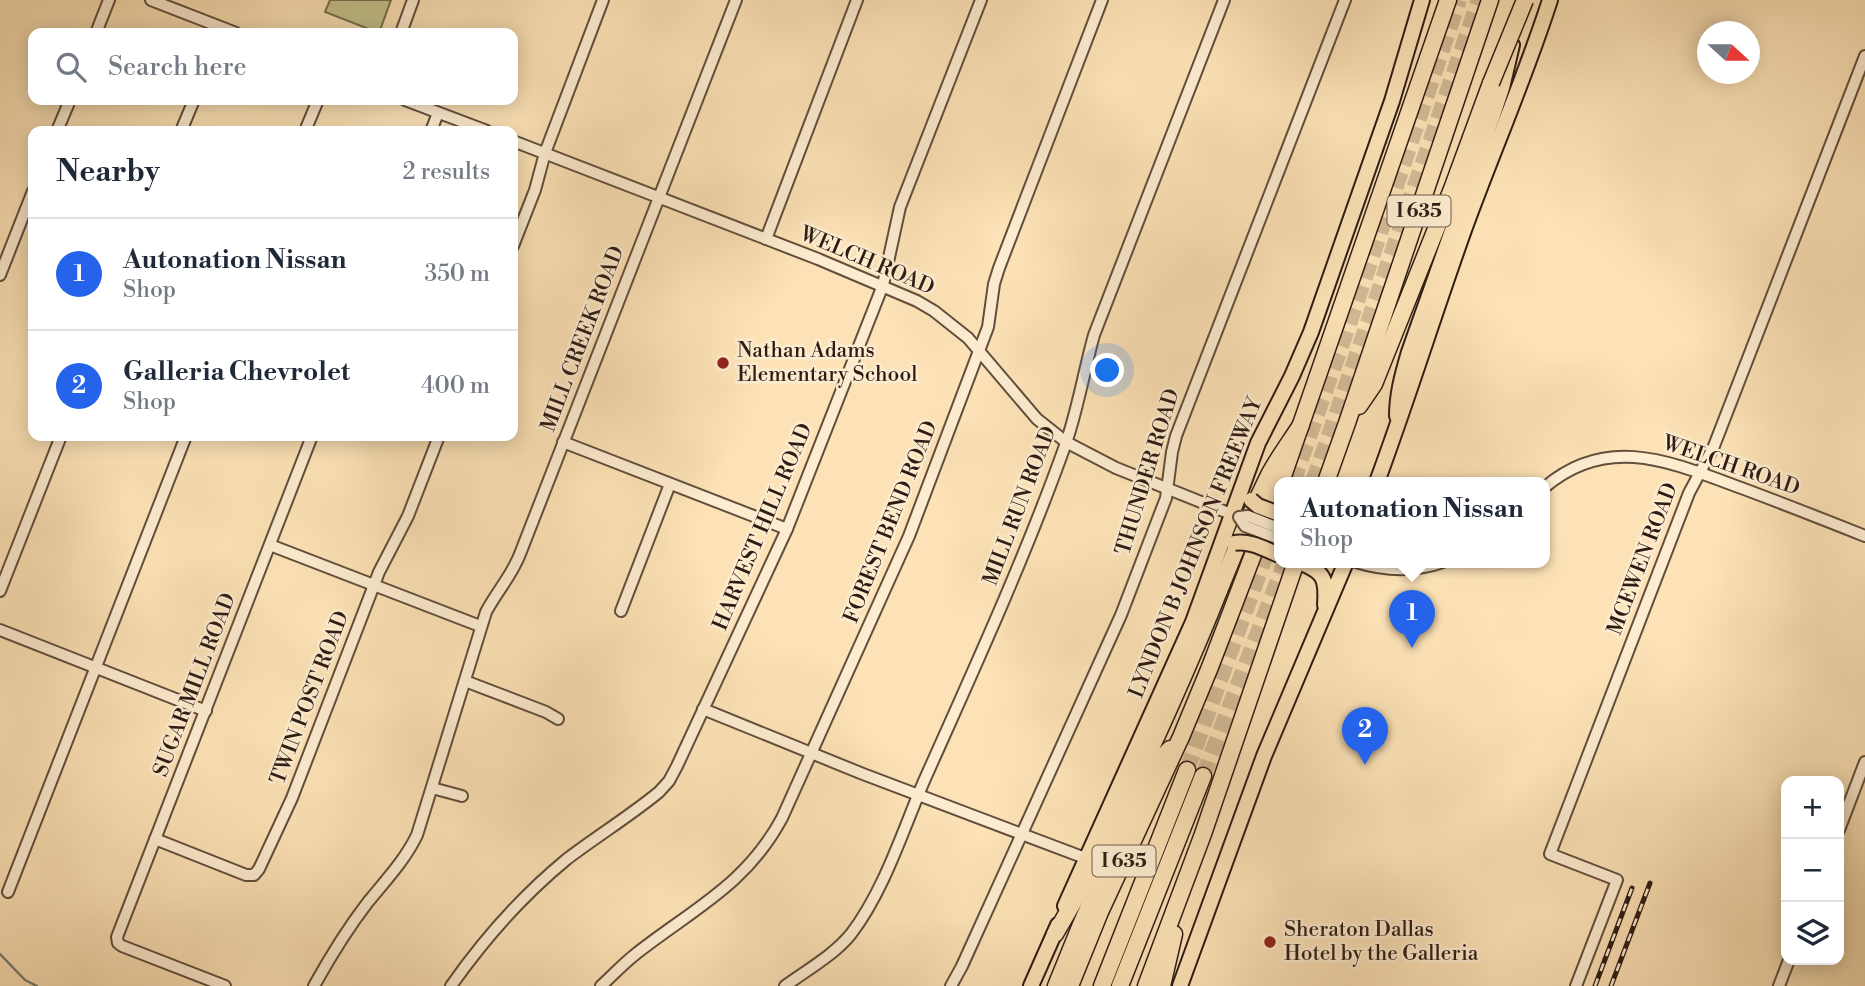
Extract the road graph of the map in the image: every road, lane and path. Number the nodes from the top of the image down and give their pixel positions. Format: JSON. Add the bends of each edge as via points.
{"nodes":[{"id":1,"x":109,"y":0,"type":"edge"},
{"id":2,"x":151,"y":0,"type":"edge"},
{"id":3,"x":413,"y":0,"type":"edge"},
{"id":4,"x":603,"y":0,"type":"edge"},
{"id":5,"x":736,"y":0,"type":"edge"},
{"id":6,"x":857,"y":0,"type":"edge"},
{"id":7,"x":981,"y":0,"type":"edge"},
{"id":8,"x":1102,"y":0,"type":"edge"},
{"id":9,"x":1224,"y":0,"type":"edge"},
{"id":10,"x":1345,"y":0,"type":"edge"},
{"id":11,"x":1422,"y":0,"type":"edge"},
{"id":12,"x":1438,"y":0,"type":"edge"},
{"id":13,"x":1448,"y":0,"type":"edge"},
{"id":14,"x":1490,"y":0,"type":"edge"},
{"id":15,"x":1523,"y":0,"type":"edge"},
{"id":16,"x":1550,"y":0,"type":"edge"},
{"id":17,"x":1439,"y":26,"type":"junction"},
{"id":18,"x":98,"y":28,"type":"edge"},
{"id":19,"x":214,"y":28,"type":"edge"},
{"id":20,"x":403,"y":28,"type":"edge"},
{"id":21,"x":1865,"y":56,"type":"edge"},
{"id":22,"x":67,"y":105,"type":"edge"},
{"id":23,"x":192,"y":105,"type":"edge"},
{"id":24,"x":316,"y":105,"type":"edge"},
{"id":25,"x":418,"y":105,"type":"edge"},
{"id":26,"x":438,"y":113,"type":"junction"},
{"id":27,"x":59,"y":126,"type":"edge"},
{"id":28,"x":183,"y":126,"type":"edge"},
{"id":29,"x":307,"y":126,"type":"edge"},
{"id":30,"x":433,"y":126,"type":"edge"},
{"id":31,"x":473,"y":126,"type":"edge"},
{"id":32,"x":518,"y":143,"type":"edge"},
{"id":33,"x":545,"y":153,"type":"junction"},
{"id":34,"x":659,"y":198,"type":"junction"},
{"id":35,"x":28,"y":204,"type":"edge"},
{"id":36,"x":518,"y":233,"type":"edge"},
{"id":37,"x":766,"y":239,"type":"junction"},
{"id":38,"x":0,"y":275,"type":"edge"},
{"id":39,"x":883,"y":285,"type":"junction"},
{"id":40,"x":980,"y":351,"type":"junction"},
{"id":41,"x":1348,"y":423,"type":"junction"},
{"id":42,"x":1301,"y":425,"type":"junction"},
{"id":43,"x":1397,"y":427,"type":"junction"},
{"id":44,"x":59,"y":441,"type":"edge"},
{"id":45,"x":184,"y":441,"type":"edge"},
{"id":46,"x":310,"y":441,"type":"edge"},
{"id":47,"x":437,"y":441,"type":"edge"},
{"id":48,"x":563,"y":442,"type":"junction"},
{"id":49,"x":1066,"y":442,"type":"junction"},
{"id":50,"x":1250,"y":465,"type":"junction"},
{"id":51,"x":1699,"y":472,"type":"junction"},
{"id":52,"x":1283,"y":477,"type":"edge"},
{"id":53,"x":1328,"y":477,"type":"edge"},
{"id":54,"x":1379,"y":477,"type":"edge"},
{"id":55,"x":670,"y":484,"type":"junction"},
{"id":56,"x":1550,"y":484,"type":"edge"},
{"id":57,"x":1167,"y":489,"type":"junction"},
{"id":58,"x":1274,"y":500,"type":"edge"},
{"id":59,"x":1274,"y":512,"type":"edge"},
{"id":60,"x":1235,"y":516,"type":"junction"},
{"id":61,"x":1274,"y":526,"type":"edge"},
{"id":62,"x":787,"y":529,"type":"junction"},
{"id":63,"x":1865,"y":536,"type":"edge"},
{"id":64,"x":1274,"y":538,"type":"edge"},
{"id":65,"x":270,"y":545,"type":"junction"},
{"id":66,"x":1219,"y":550,"type":"junction"},
{"id":67,"x":1274,"y":553,"type":"edge"},
{"id":68,"x":1296,"y":568,"type":"edge"},
{"id":69,"x":1312,"y":568,"type":"edge"},
{"id":70,"x":1343,"y":568,"type":"edge"},
{"id":71,"x":1382,"y":568,"type":"edge"},
{"id":72,"x":1419,"y":568,"type":"edge"},
{"id":73,"x":375,"y":584,"type":"junction"},
{"id":74,"x":0,"y":592,"type":"edge"},
{"id":75,"x":621,"y":611,"type":"dead end"},
{"id":76,"x":1323,"y":617,"type":"junction"},
{"id":77,"x":481,"y":626,"type":"junction"},
{"id":78,"x":0,"y":630,"type":"edge"},
{"id":79,"x":96,"y":667,"type":"junction"},
{"id":80,"x":465,"y":681,"type":"junction"},
{"id":81,"x":703,"y":709,"type":"junction"},
{"id":82,"x":206,"y":711,"type":"junction"},
{"id":83,"x":558,"y":719,"type":"dead end"},
{"id":84,"x":1181,"y":737,"type":"junction"},
{"id":85,"x":812,"y":753,"type":"junction"},
{"id":86,"x":1865,"y":762,"type":"edge"},
{"id":87,"x":1186,"y":770,"type":"tunnel mouth"},
{"id":88,"x":1203,"y":776,"type":"tunnel mouth"},
{"id":89,"x":432,"y":788,"type":"junction"},
{"id":90,"x":918,"y":795,"type":"junction"},
{"id":91,"x":462,"y":796,"type":"dead end"},
{"id":92,"x":1844,"y":817,"type":"edge"},
{"id":93,"x":1023,"y":834,"type":"junction"},
{"id":94,"x":155,"y":839,"type":"junction"},
{"id":95,"x":1085,"y":858,"type":"junction"},
{"id":96,"x":1183,"y":889,"type":"junction"},
{"id":97,"x":8,"y":892,"type":"dead end"},
{"id":98,"x":1055,"y":933,"type":"junction"},
{"id":99,"x":1787,"y":965,"type":"edge"},
{"id":100,"x":225,"y":986,"type":"edge"},
{"id":101,"x":314,"y":986,"type":"edge"},
{"id":102,"x":451,"y":986,"type":"edge"},
{"id":103,"x":601,"y":986,"type":"edge"},
{"id":104,"x":785,"y":986,"type":"edge"},
{"id":105,"x":951,"y":986,"type":"edge"},
{"id":106,"x":1031,"y":986,"type":"edge"},
{"id":107,"x":1056,"y":986,"type":"edge"},
{"id":108,"x":1070,"y":986,"type":"edge"},
{"id":109,"x":1102,"y":986,"type":"edge"},
{"id":110,"x":1120,"y":986,"type":"edge"},
{"id":111,"x":1146,"y":986,"type":"edge"},
{"id":112,"x":1162,"y":986,"type":"edge"},
{"id":113,"x":1180,"y":986,"type":"edge"},
{"id":114,"x":1576,"y":986,"type":"edge"},
{"id":115,"x":1779,"y":986,"type":"edge"}],
"edges":[{"from":1,"to":18,"type":"street"},
{"from":2,"to":19,"type":"street"},
{"from":3,"to":20,"type":"street"},
{"from":4,"to":33,"type":"street"},
{"from":5,"to":34,"type":"street","name":"MILL CREEK ROAD"},
{"from":6,"to":37,"type":"street"},
{"from":7,"to":39,"type":"street","name":"HARVEST HILL ROAD","via":[[900,207]]},
{"from":8,"to":40,"type":"street","name":"FOREST BEND ROAD","via":[[999,268]]},
{"from":9,"to":49,"type":"street","name":"MILL RUN ROAD","via":[[1094,335]]},
{"from":10,"to":57,"type":"street","name":"THUNDER ROAD","via":[[1176,436]]},
{"from":11,"to":50,"type":"main road","name":"LYNDON B JOHNSON FREEWAY","via":[[1392,101],[1311,332]]},
{"from":12,"to":17,"type":"highway"},
{"from":13,"to":17,"type":"highway","number":"I 635"},
{"from":14,"to":41,"type":"highway","number":"I 635"},
{"from":15,"to":41,"type":"highway","bridge":true,"via":[[1374,384]]},
{"from":15,"to":43,"type":"main road","via":[[1502,88],[1401,380]]},
{"from":16,"to":43,"type":"main road"},
{"from":17,"to":42,"type":"highway","number":"I 635"},
{"from":21,"to":51,"type":"street","name":"MCEWEN ROAD","via":[[1714,446]]},
{"from":22,"to":27,"type":"street"},
{"from":23,"to":28,"type":"street"},
{"from":24,"to":29,"type":"street"},
{"from":25,"to":26,"type":"street"},
{"from":26,"to":30,"type":"street"},
{"from":26,"to":31,"type":"street"},
{"from":32,"to":33,"type":"street","name":"WELCH ROAD"},
{"from":33,"to":34,"type":"street","name":"WELCH ROAD"},
{"from":33,"to":36,"type":"street"},
{"from":34,"to":37,"type":"street","name":"WELCH ROAD"},
{"from":34,"to":48,"type":"street","name":"MILL CREEK ROAD"},
{"from":35,"to":38,"type":"street"},
{"from":37,"to":39,"type":"street","name":"WELCH ROAD"},
{"from":39,"to":40,"type":"street","name":"WELCH ROAD","via":[[934,311]]},
{"from":39,"to":62,"type":"street","name":"HARVEST HILL ROAD"},
{"from":40,"to":49,"type":"street","name":"WELCH ROAD","via":[[1037,419]]},
{"from":40,"to":85,"type":"street","name":"FOREST BEND ROAD","via":[[899,560]]},
{"from":41,"to":53,"type":"highway","number":"I 635"},
{"from":42,"to":52,"type":"highway","number":"I 635"},
{"from":42,"to":98,"type":"highway","via":[[1270,472],[1169,710]]},
{"from":43,"to":54,"type":"main road"},
{"from":44,"to":74,"type":"street"},
{"from":45,"to":79,"type":"street"},
{"from":46,"to":65,"type":"street","name":"SUGAR MILL ROAD"},
{"from":47,"to":73,"type":"street","name":"TWIN POST ROAD"},
{"from":48,"to":55,"type":"street"},
{"from":48,"to":77,"type":"street","name":"MILL CREEK ROAD","via":[[513,571],[493,598]]},
{"from":49,"to":57,"type":"street","name":"WELCH ROAD"},
{"from":49,"to":90,"type":"street","name":"MILL RUN ROAD","via":[[994,626]]},
{"from":50,"to":59,"type":"main road","bridge":true,"via":[[1246,481],[1251,500]]},
{"from":50,"to":60,"type":"main road","name":"LYNDON B JOHNSON FREEWAY"},
{"from":51,"to":56,"type":"street","name":"WELCH ROAD","via":[[1647,457],[1608,458],[1574,468]]},
{"from":51,"to":63,"type":"street","name":"WELCH ROAD"},
{"from":51,"to":114,"type":"street","name":"MCEWEN ROAD","via":[[1550,853],[1617,880]]},
{"from":55,"to":62,"type":"street"},
{"from":55,"to":75,"type":"street"},
{"from":57,"to":60,"type":"street","name":"WELCH ROAD"},
{"from":57,"to":93,"type":"street","name":"THUNDER ROAD","via":[[1121,615]]},
{"from":58,"to":84,"type":"highway","number":"I 635"},
{"from":60,"to":61,"type":"street","name":"WELCH ROAD","bridge":true},
{"from":60,"to":64,"type":"street","name":"WELCH ROAD","bridge":true,"via":[[1245,526]]},
{"from":60,"to":66,"type":"main road","name":"LYNDON B JOHNSON FREEWAY"},
{"from":62,"to":81,"type":"street","name":"HARVEST HILL ROAD"},
{"from":65,"to":73,"type":"street"},
{"from":65,"to":82,"type":"street","name":"SUGAR MILL ROAD"},
{"from":66,"to":67,"type":"main road","bridge":true,"via":[[1242,541]]},
{"from":66,"to":95,"type":"main road","name":"LYNDON B JOHNSON FREEWAY","via":[[1193,622]]},
{"from":68,"to":96,"type":"highway","number":"I 635"},
{"from":69,"to":76,"type":"main road","via":[[1321,575],[1326,591]]},
{"from":70,"to":76,"type":"main road"},
{"from":71,"to":72,"type":"street"},
{"from":73,"to":77,"type":"street"},
{"from":73,"to":94,"type":"street","name":"TWIN POST ROAD","via":[[292,798],[254,875]]},
{"from":76,"to":113,"type":"main road","via":[[1264,757]]},
{"from":77,"to":80,"type":"street","name":"MILL CREEK ROAD"},
{"from":78,"to":79,"type":"street"},
{"from":79,"to":82,"type":"street"},
{"from":79,"to":97,"type":"street"},
{"from":80,"to":83,"type":"street"},
{"from":80,"to":89,"type":"street","name":"MILL CREEK ROAD"},
{"from":81,"to":85,"type":"street"},
{"from":81,"to":102,"type":"street","name":"HARVEST HILL ROAD","via":[[677,766],[659,792],[546,878],[500,923]]},
{"from":82,"to":94,"type":"street","name":"SUGAR MILL ROAD"},
{"from":84,"to":107,"type":"highway","via":[[1154,766]]},
{"from":84,"to":108,"type":"highway","number":"I 635"},
{"from":85,"to":90,"type":"street"},
{"from":85,"to":103,"type":"street","name":"FOREST BEND ROAD","via":[[773,834],[747,868],[726,889],[635,954]]},
{"from":86,"to":92,"type":"street"},
{"from":87,"to":109,"type":"highway"},
{"from":88,"to":110,"type":"highway"},
{"from":89,"to":91,"type":"street"},
{"from":89,"to":101,"type":"street","name":"MILL CREEK ROAD","via":[[411,847]]},
{"from":90,"to":93,"type":"street"},
{"from":90,"to":104,"type":"street","name":"MILL RUN ROAD","via":[[857,926],[835,950]]},
{"from":93,"to":95,"type":"street"},
{"from":93,"to":105,"type":"street","name":"THUNDER ROAD"},
{"from":94,"to":100,"type":"street","name":"SUGAR MILL ROAD","via":[[118,943]]},
{"from":95,"to":98,"type":"main road","name":"LYNDON B JOHNSON FREEWAY"},
{"from":96,"to":111,"type":"highway","number":"I 635"},
{"from":96,"to":112,"type":"highway"},
{"from":98,"to":106,"type":"main road","name":"LYNDON B JOHNSON FREEWAY"},
{"from":99,"to":115,"type":"street"}]}
